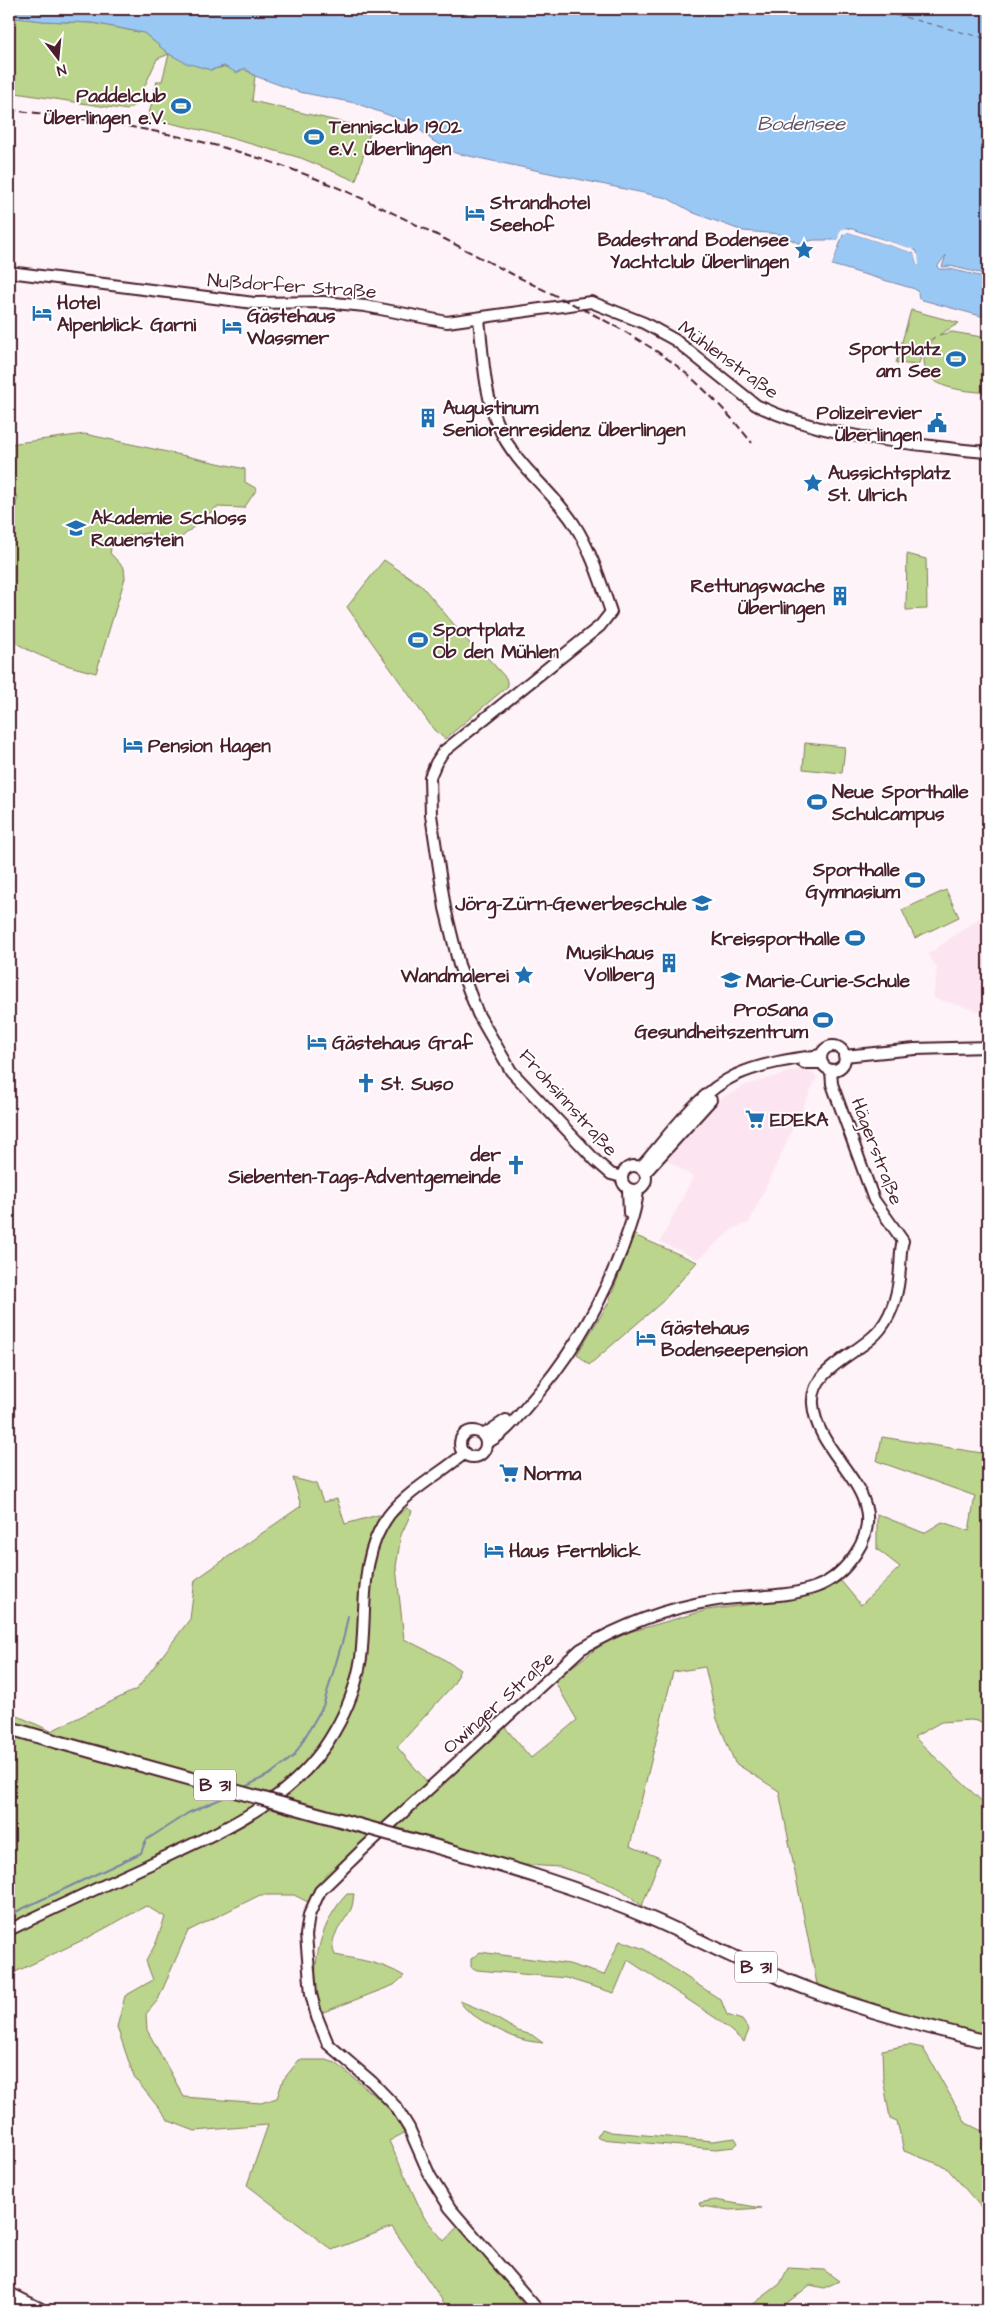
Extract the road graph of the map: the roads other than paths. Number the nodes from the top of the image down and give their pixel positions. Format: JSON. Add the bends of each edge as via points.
{"nodes":[{"id":1,"x":9,"y":272,"type":"edge"},
{"id":2,"x":572,"y":304,"type":"joint"},
{"id":3,"x":479,"y":319,"type":"junction"},
{"id":4,"x":988,"y":452,"type":"edge"},
{"id":5,"x":988,"y":1047,"type":"edge"},
{"id":6,"x":844,"y":1056,"type":"junction"},
{"id":7,"x":822,"y":1059,"type":"junction"},
{"id":8,"x":831,"y":1070,"type":"junction"},
{"id":9,"x":643,"y":1171,"type":"junction"},
{"id":10,"x":622,"y":1177,"type":"junction"},
{"id":11,"x":633,"y":1189,"type":"junction"},
{"id":12,"x":903,"y":1241,"type":"joint"},
{"id":13,"x":484,"y":1439,"type":"junction"},
{"id":14,"x":465,"y":1454,"type":"junction"},
{"id":15,"x":9,"y":1728,"type":"edge"},
{"id":16,"x":9,"y":1930,"type":"edge"},
{"id":17,"x":988,"y":2042,"type":"edge"},
{"id":18,"x":9,"y":2295,"type":"edge"},
{"id":19,"x":9,"y":2305,"type":"edge"},
{"id":20,"x":19,"y":2310,"type":"edge"},
{"id":21,"x":39,"y":2310,"type":"edge"},
{"id":22,"x":538,"y":2310,"type":"edge"}],
"edges":[{"from":1,"to":3,"type":"street","name":"Nußdorfer Straße","via":[[254,303],[324,302],[365,306],[447,322]]},
{"from":2,"to":3,"type":"street","name":"Nußdorfer Straße"},
{"from":2,"to":4,"type":"street","name":"Mühlenstraße","via":[[591,302],[644,323],[675,340],[756,405],[780,415],[827,430],[879,441]]},
{"from":3,"to":10,"type":"street","name":"Frohsinnstraße","via":[[489,395],[500,430],[523,465],[582,537],[612,612],[600,626],[444,752],[430,777],[430,815],[459,965],[478,1014],[511,1071],[596,1161],[611,1174]]},
{"from":5,"to":6,"type":"street","via":[[915,1049]]},
{"from":6,"to":7,"type":"street","via":[[835,1046],[825,1049]]},
{"from":6,"to":8,"type":"street","via":[[841,1066]]},
{"from":7,"to":8,"type":"street"},
{"from":7,"to":9,"type":"street","via":[[781,1066],[732,1084],[704,1105]]},
{"from":8,"to":12,"type":"street","name":"Hägerstraße","via":[[832,1084],[874,1200]]},
{"from":9,"to":10,"type":"street","via":[[635,1166],[628,1168]]},
{"from":9,"to":11,"type":"street","via":[[645,1183]]},
{"from":10,"to":11,"type":"street","via":[[624,1185]]},
{"from":11,"to":13,"type":"street","via":[[635,1212],[598,1306],[580,1337],[557,1372],[512,1423]]},
{"from":12,"to":22,"type":"street","name":"Owinger Straße","via":[[897,1292],[881,1329],[825,1373],[812,1401],[820,1432],[856,1482],[865,1501],[868,1524],[860,1547],[847,1566],[817,1587],[794,1593],[712,1601],[647,1617],[613,1630],[581,1650],[360,1852],[320,1892],[309,1915],[306,1936],[311,1994],[328,2044],[396,2107],[430,2176],[450,2208]]},
{"from":13,"to":14,"type":"street","via":[[484,1451],[478,1456]]},
{"from":13,"to":14,"type":"street","via":[[476,1432],[464,1435],[461,1445]]},
{"from":14,"to":16,"type":"street","via":[[402,1502],[378,1533],[368,1565],[360,1660],[354,1687],[334,1733],[304,1773],[284,1791],[230,1826]]},
{"from":15,"to":17,"type":"main road","number":"B 31","bridge":true,"via":[[504,1866],[587,1893],[652,1919],[837,2000]]},
{"from":18,"to":21,"type":"highway"},
{"from":19,"to":20,"type":"highway"}]}
